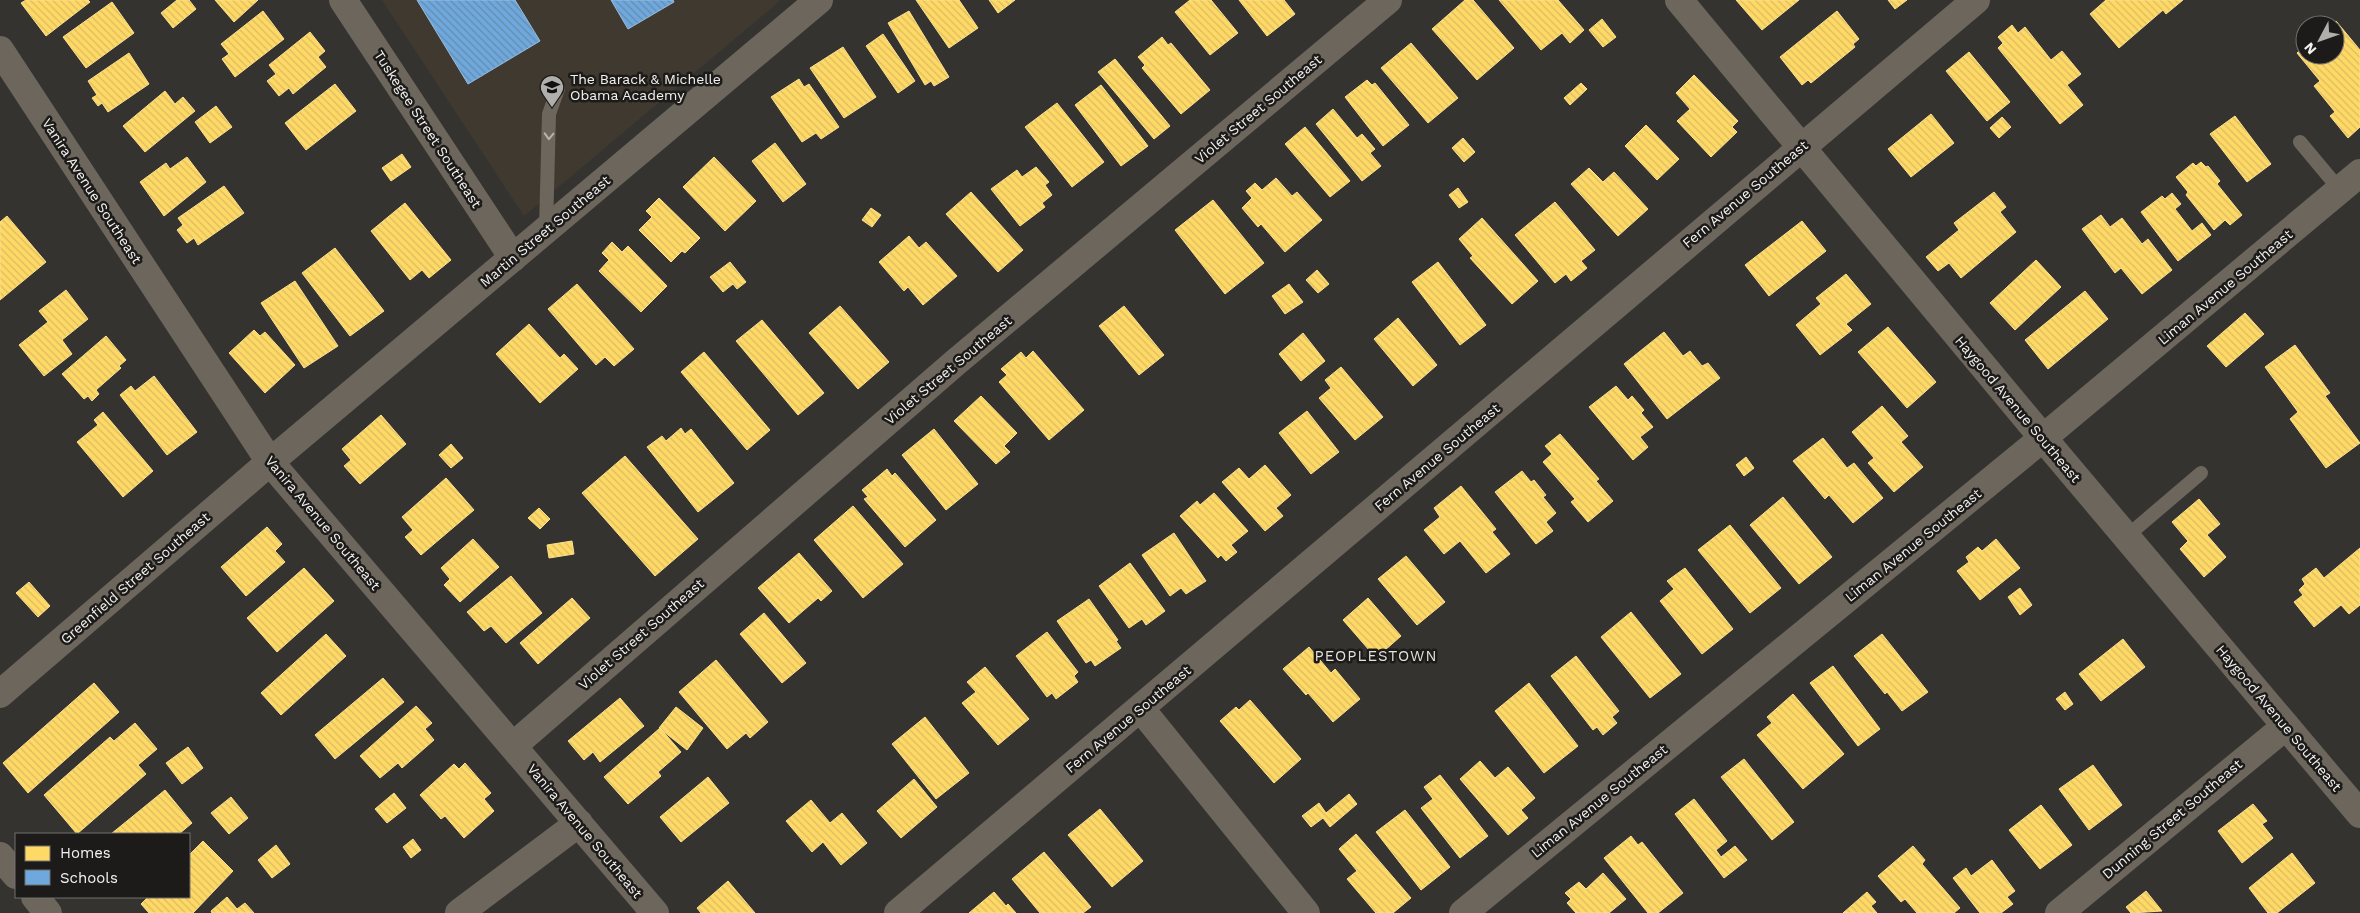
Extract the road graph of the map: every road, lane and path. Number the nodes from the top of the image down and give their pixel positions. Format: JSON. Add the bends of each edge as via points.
{"nodes":[{"id":1,"x":343,"y":0,"type":"edge"},
{"id":2,"x":819,"y":0,"type":"edge"},
{"id":3,"x":1388,"y":0,"type":"edge"},
{"id":4,"x":1679,"y":0,"type":"edge"},
{"id":5,"x":1976,"y":0,"type":"edge"},
{"id":6,"x":0,"y":50,"type":"edge"},
{"id":7,"x":558,"y":89,"type":"dead end"},
{"id":8,"x":2300,"y":142,"type":"dead end"},
{"id":9,"x":1800,"y":148,"type":"junction"},
{"id":10,"x":2350,"y":182,"type":"edge"},
{"id":11,"x":546,"y":230,"type":"junction"},
{"id":12,"x":512,"y":258,"type":"junction"},
{"id":13,"x":2043,"y":438,"type":"junction"},
{"id":14,"x":270,"y":462,"type":"junction"},
{"id":15,"x":2201,"y":473,"type":"dead end"},
{"id":16,"x":2126,"y":537,"type":"junction"},
{"id":17,"x":0,"y":694,"type":"edge"},
{"id":18,"x":1141,"y":709,"type":"junction"},
{"id":19,"x":2286,"y":726,"type":"junction"},
{"id":20,"x":513,"y":746,"type":"junction"},
{"id":21,"x":2360,"y":814,"type":"edge"},
{"id":22,"x":579,"y":824,"type":"junction"},
{"id":23,"x":0,"y":856,"type":"edge"},
{"id":24,"x":15,"y":874,"type":"edge"},
{"id":25,"x":36,"y":898,"type":"edge"},
{"id":26,"x":48,"y":913,"type":"edge"},
{"id":27,"x":459,"y":913,"type":"edge"},
{"id":28,"x":655,"y":913,"type":"edge"},
{"id":29,"x":898,"y":913,"type":"edge"},
{"id":30,"x":1306,"y":913,"type":"edge"},
{"id":31,"x":1463,"y":913,"type":"edge"},
{"id":32,"x":2059,"y":913,"type":"edge"}],
"edges":[{"from":1,"to":12,"type":"street","name":"Tuskegee Street Southeast"},
{"from":2,"to":11,"type":"street","name":"Martin Street Southeast"},
{"from":3,"to":20,"type":"street","name":"Violet Street Southeast","via":[[949,368]]},
{"from":4,"to":9,"type":"street","name":"Haygood Avenue Southeast"},
{"from":5,"to":9,"type":"street","name":"Fern Avenue Southeast"},
{"from":6,"to":14,"type":"street","name":"Vanira Avenue Southeast"},
{"from":7,"to":11,"type":"lane","one_way":true,"via":[[549,114]]},
{"from":8,"to":10,"type":"lane"},
{"from":9,"to":13,"type":"street","name":"Haygood Avenue Southeast"},
{"from":9,"to":18,"type":"street","name":"Fern Avenue Southeast"},
{"from":10,"to":13,"type":"street","name":"Liman Avenue Southeast"},
{"from":11,"to":12,"type":"street","name":"Martin Street Southeast"},
{"from":12,"to":14,"type":"street","name":"Martin Street Southeast"},
{"from":13,"to":16,"type":"street","name":"Haygood Avenue Southeast"},
{"from":13,"to":31,"type":"street","name":"Liman Avenue Southeast"},
{"from":14,"to":17,"type":"street","name":"Greenfield Street Southeast"},
{"from":14,"to":20,"type":"street","name":"Vanira Avenue Southeast"},
{"from":15,"to":16,"type":"lane"},
{"from":16,"to":19,"type":"street","name":"Haygood Avenue Southeast"},
{"from":18,"to":29,"type":"street","name":"Fern Avenue Southeast"},
{"from":18,"to":30,"type":"street"},
{"from":19,"to":21,"type":"street","name":"Haygood Avenue Southeast"},
{"from":19,"to":32,"type":"street","name":"Dunning Street Southeast"},
{"from":20,"to":22,"type":"street","name":"Vanira Avenue Southeast"},
{"from":22,"to":27,"type":"street"},
{"from":22,"to":28,"type":"street","name":"Vanira Avenue Southeast"},
{"from":23,"to":24,"type":"street"},
{"from":25,"to":26,"type":"street"}]}
